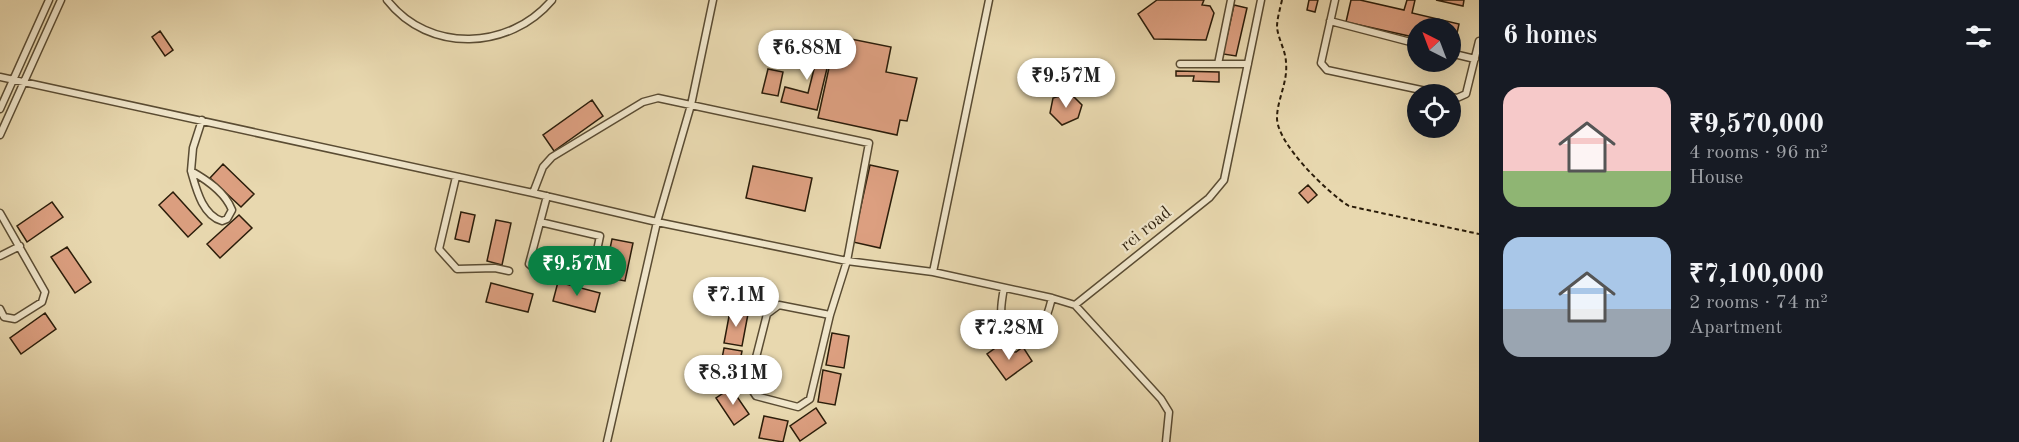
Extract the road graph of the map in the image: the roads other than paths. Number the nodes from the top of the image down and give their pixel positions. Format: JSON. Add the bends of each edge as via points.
{"nodes":[{"id":1,"x":49,"y":0,"type":"edge"},
{"id":2,"x":61,"y":0,"type":"edge"},
{"id":3,"x":387,"y":0,"type":"edge"},
{"id":4,"x":552,"y":0,"type":"edge"},
{"id":5,"x":713,"y":0,"type":"edge"},
{"id":6,"x":989,"y":0,"type":"edge"},
{"id":7,"x":1231,"y":0,"type":"edge"},
{"id":8,"x":1261,"y":0,"type":"edge"},
{"id":9,"x":1335,"y":0,"type":"edge"},
{"id":10,"x":1330,"y":21,"type":"junction"},
{"id":11,"x":1407,"y":41,"type":"edge"},
{"id":12,"x":1479,"y":41,"type":"edge"},
{"id":13,"x":1461,"y":56,"type":"edge"},
{"id":14,"x":1475,"y":59,"type":"junction"},
{"id":15,"x":1180,"y":64,"type":"dead end"},
{"id":16,"x":1218,"y":64,"type":"junction"},
{"id":17,"x":1248,"y":64,"type":"junction"},
{"id":18,"x":0,"y":77,"type":"edge"},
{"id":19,"x":14,"y":79,"type":"junction"},
{"id":20,"x":24,"y":82,"type":"junction"},
{"id":21,"x":1407,"y":87,"type":"edge"},
{"id":22,"x":1461,"y":96,"type":"edge"},
{"id":23,"x":691,"y":105,"type":"junction"},
{"id":24,"x":0,"y":109,"type":"edge"},
{"id":25,"x":202,"y":120,"type":"junction"},
{"id":26,"x":0,"y":135,"type":"edge"},
{"id":27,"x":191,"y":171,"type":"junction"},
{"id":28,"x":456,"y":177,"type":"junction"},
{"id":29,"x":533,"y":193,"type":"junction"},
{"id":30,"x":547,"y":196,"type":"junction"},
{"id":31,"x":0,"y":213,"type":"edge"},
{"id":32,"x":540,"y":222,"type":"junction"},
{"id":33,"x":657,"y":222,"type":"junction"},
{"id":34,"x":20,"y":246,"type":"junction"},
{"id":35,"x":0,"y":256,"type":"edge"},
{"id":36,"x":847,"y":261,"type":"junction"},
{"id":37,"x":509,"y":271,"type":"dead end"},
{"id":38,"x":933,"y":272,"type":"junction"},
{"id":39,"x":1004,"y":288,"type":"junction"},
{"id":40,"x":1052,"y":298,"type":"junction"},
{"id":41,"x":1075,"y":306,"type":"junction"},
{"id":42,"x":0,"y":309,"type":"edge"},
{"id":43,"x":830,"y":315,"type":"junction"},
{"id":44,"x":607,"y":442,"type":"edge"},
{"id":45,"x":1166,"y":442,"type":"edge"}],
"edges":[{"from":1,"to":19,"type":"lane"},
{"from":2,"to":20,"type":"lane"},
{"from":3,"to":4,"type":"lane","via":[[409,21],[427,31],[467,40],[508,33],[527,23]]},
{"from":5,"to":23,"type":"lane"},
{"from":6,"to":38,"type":"lane"},
{"from":7,"to":16,"type":"lane"},
{"from":8,"to":17,"type":"lane","name":"rci road"},
{"from":9,"to":10,"type":"lane"},
{"from":10,"to":11,"type":"lane"},
{"from":10,"to":21,"type":"lane","via":[[1322,63],[1327,70]]},
{"from":12,"to":14,"type":"lane"},
{"from":13,"to":14,"type":"lane"},
{"from":14,"to":22,"type":"lane","via":[[1466,94]]},
{"from":15,"to":16,"type":"lane"},
{"from":16,"to":17,"type":"lane"},
{"from":17,"to":41,"type":"lane","name":"rci road","via":[[1224,180],[1209,198]]},
{"from":18,"to":19,"type":"lane"},
{"from":19,"to":20,"type":"lane"},
{"from":19,"to":24,"type":"lane"},
{"from":20,"to":25,"type":"lane"},
{"from":20,"to":26,"type":"lane"},
{"from":23,"to":29,"type":"lane","via":[[658,98],[643,102],[552,157],[543,167]]},
{"from":23,"to":33,"type":"lane"},
{"from":23,"to":36,"type":"lane","via":[[869,143]]},
{"from":25,"to":27,"type":"lane"},
{"from":25,"to":28,"type":"lane"},
{"from":27,"to":27,"type":"lane","via":[[206,178],[228,203],[232,210],[227,219],[222,221],[210,213],[199,197]]},
{"from":28,"to":29,"type":"lane"},
{"from":28,"to":37,"type":"lane","via":[[439,249],[457,270]]},
{"from":29,"to":30,"type":"lane"},
{"from":30,"to":32,"type":"lane"},
{"from":30,"to":33,"type":"lane"},
{"from":31,"to":34,"type":"lane"},
{"from":32,"to":32,"type":"lane","via":[[600,236],[594,265],[535,269],[529,264]]},
{"from":33,"to":36,"type":"lane"},
{"from":33,"to":44,"type":"lane"},
{"from":34,"to":35,"type":"lane"},
{"from":34,"to":42,"type":"lane","via":[[45,292],[42,302],[15,319],[4,317]]},
{"from":36,"to":38,"type":"lane"},
{"from":36,"to":43,"type":"lane"},
{"from":38,"to":39,"type":"lane"},
{"from":39,"to":40,"type":"lane"},
{"from":39,"to":40,"type":"lane","via":[[1000,309],[1003,326],[1009,338],[1021,341],[1036,335],[1046,320]]},
{"from":40,"to":41,"type":"lane"},
{"from":41,"to":45,"type":"lane","via":[[1161,399],[1169,412]]},
{"from":43,"to":43,"type":"lane","via":[[810,399],[798,407],[756,396],[749,385],[767,314],[779,304]]}]}
